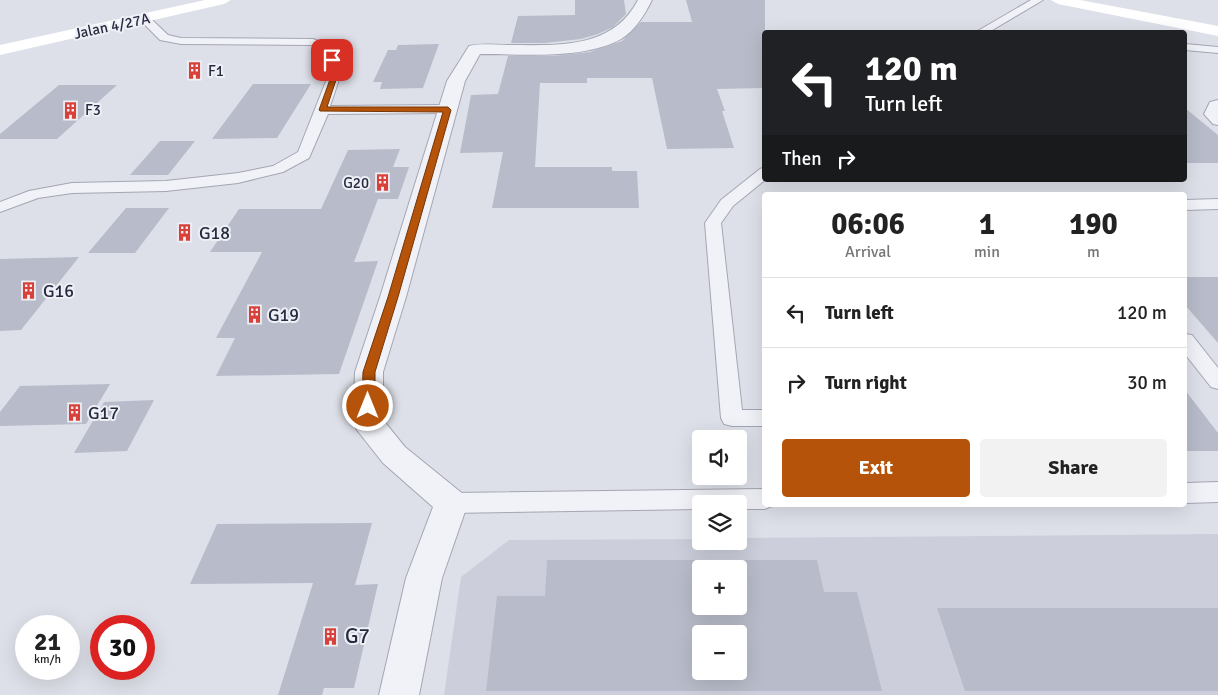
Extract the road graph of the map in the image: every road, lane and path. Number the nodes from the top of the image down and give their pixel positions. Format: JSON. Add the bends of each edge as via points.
{"nodes":[{"id":1,"x":223,"y":0,"type":"edge"},
{"id":2,"x":645,"y":0,"type":"edge"},
{"id":3,"x":1038,"y":0,"type":"edge"},
{"id":4,"x":1058,"y":0,"type":"edge"},
{"id":5,"x":144,"y":18,"type":"junction"},
{"id":6,"x":987,"y":30,"type":"edge"},
{"id":7,"x":1218,"y":31,"type":"edge"},
{"id":8,"x":0,"y":43,"type":"edge"},
{"id":9,"x":1187,"y":47,"type":"edge"},
{"id":10,"x":0,"y":50,"type":"edge"},
{"id":11,"x":1218,"y":50,"type":"edge"},
{"id":12,"x":1218,"y":104,"type":"edge"},
{"id":13,"x":323,"y":110,"type":"junction"},
{"id":14,"x":448,"y":110,"type":"junction"},
{"id":15,"x":1218,"y":121,"type":"edge"},
{"id":16,"x":762,"y":174,"type":"edge"},
{"id":17,"x":1218,"y":204,"type":"edge"},
{"id":18,"x":1187,"y":205,"type":"edge"},
{"id":19,"x":0,"y":207,"type":"edge"},
{"id":20,"x":1187,"y":343,"type":"edge"},
{"id":21,"x":1218,"y":382,"type":"edge"},
{"id":22,"x":762,"y":418,"type":"edge"},
{"id":23,"x":1218,"y":492,"type":"edge"},
{"id":24,"x":1187,"y":493,"type":"edge"},
{"id":25,"x":762,"y":499,"type":"edge"},
{"id":26,"x":451,"y":503,"type":"junction"},
{"id":27,"x":400,"y":695,"type":"edge"}],
"edges":[{"from":1,"to":5,"type":"street","name":"Jalan 4/27A"},
{"from":1,"to":8,"type":"street","name":"Jalan 4/27A","via":[[168,8]]},
{"from":2,"to":14,"type":"street","via":[[629,24],[615,36],[591,44],[548,49],[475,48],[456,81]]},
{"from":3,"to":6,"type":"lane"},
{"from":4,"to":7,"type":"street"},
{"from":5,"to":10,"type":"street","name":"Jalan 4/27A"},
{"from":5,"to":13,"type":"lane","via":[[164,38],[181,41],[313,42],[328,49],[336,71]]},
{"from":9,"to":11,"type":"lane"},
{"from":12,"to":15,"type":"lane","via":[[1211,114]]},
{"from":13,"to":14,"type":"lane"},
{"from":13,"to":19,"type":"lane","via":[[304,156],[278,169],[238,178],[166,186],[72,188],[35,194]]},
{"from":14,"to":26,"type":"street","via":[[369,372],[368,422],[394,455]]},
{"from":16,"to":22,"type":"lane","via":[[727,203],[713,223],[732,418]]},
{"from":17,"to":18,"type":"lane"},
{"from":20,"to":21,"type":"lane"},
{"from":23,"to":24,"type":"lane"},
{"from":25,"to":26,"type":"lane"},
{"from":26,"to":27,"type":"street","via":[[424,578]]}]}
